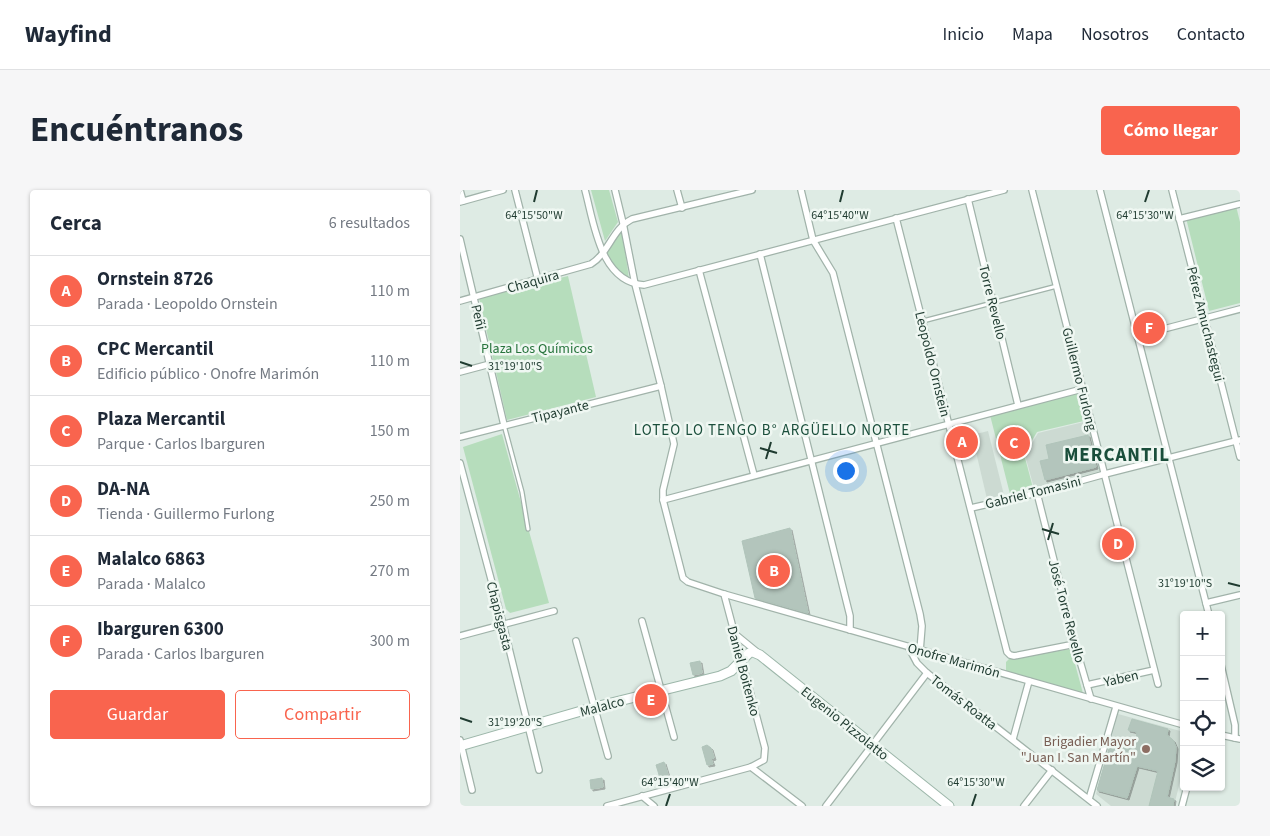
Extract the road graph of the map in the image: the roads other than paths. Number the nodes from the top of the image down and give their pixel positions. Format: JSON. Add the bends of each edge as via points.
{"nodes":[{"id":1,"x":460,"y":190,"type":"edge"},
{"id":2,"x":503,"y":190,"type":"edge"},
{"id":3,"x":515,"y":190,"type":"edge"},
{"id":4,"x":585,"y":190,"type":"edge"},
{"id":5,"x":615,"y":190,"type":"edge"},
{"id":6,"x":677,"y":190,"type":"edge"},
{"id":7,"x":752,"y":190,"type":"edge"},
{"id":8,"x":801,"y":190,"type":"edge"},
{"id":9,"x":1004,"y":190,"type":"edge"},
{"id":10,"x":1032,"y":190,"type":"edge"},
{"id":11,"x":1100,"y":190,"type":"edge"},
{"id":12,"x":1172,"y":190,"type":"edge"},
{"id":13,"x":739,"y":192,"type":"edge"},
{"id":14,"x":988,"y":192,"type":"edge"},
{"id":15,"x":968,"y":199,"type":"junction"},
{"id":16,"x":461,"y":201,"type":"edge"},
{"id":17,"x":1240,"y":204,"type":"edge"},
{"id":18,"x":682,"y":208,"type":"junction"},
{"id":19,"x":896,"y":218,"type":"junction"},
{"id":20,"x":1179,"y":219,"type":"junction"},
{"id":21,"x":624,"y":224,"type":"junction"},
{"id":22,"x":460,"y":239,"type":"edge"},
{"id":23,"x":813,"y":240,"type":"junction"},
{"id":24,"x":602,"y":254,"type":"junction"},
{"id":25,"x":760,"y":254,"type":"junction"},
{"id":26,"x":699,"y":270,"type":"junction"},
{"id":27,"x":538,"y":280,"type":"junction"},
{"id":28,"x":635,"y":284,"type":"junction"},
{"id":29,"x":1056,"y":286,"type":"junction"},
{"id":30,"x":475,"y":297,"type":"junction"},
{"id":31,"x":460,"y":301,"type":"edge"},
{"id":32,"x":994,"y":303,"type":"junction"},
{"id":33,"x":1240,"y":310,"type":"edge"},
{"id":34,"x":1204,"y":318,"type":"junction"},
{"id":35,"x":922,"y":321,"type":"junction"},
{"id":36,"x":1138,"y":336,"type":"junction"},
{"id":37,"x":490,"y":364,"type":"junction"},
{"id":38,"x":460,"y":372,"type":"edge"},
{"id":39,"x":661,"y":386,"type":"junction"},
{"id":40,"x":1082,"y":389,"type":"junction"},
{"id":41,"x":1018,"y":406,"type":"junction"},
{"id":42,"x":948,"y":424,"type":"junction"},
{"id":43,"x":504,"y":425,"type":"junction"},
{"id":44,"x":460,"y":437,"type":"edge"},
{"id":45,"x":1238,"y":441,"type":"edge"},
{"id":46,"x":877,"y":443,"type":"junction"},
{"id":47,"x":1170,"y":457,"type":"junction"},
{"id":48,"x":1240,"y":457,"type":"edge"},
{"id":49,"x":812,"y":460,"type":"junction"},
{"id":50,"x":460,"y":462,"type":"edge"},
{"id":51,"x":1105,"y":474,"type":"junction"},
{"id":52,"x":754,"y":475,"type":"junction"},
{"id":53,"x":1037,"y":493,"type":"junction"},
{"id":54,"x":663,"y":500,"type":"junction"},
{"id":55,"x":971,"y":508,"type":"junction"},
{"id":56,"x":528,"y":529,"type":"dead end"},
{"id":57,"x":724,"y":594,"type":"junction"},
{"id":58,"x":1240,"y":595,"type":"edge"},
{"id":59,"x":1206,"y":603,"type":"junction"},
{"id":60,"x":554,"y":611,"type":"dead end"},
{"id":61,"x":1208,"y":611,"type":"edge"},
{"id":62,"x":642,"y":621,"type":"dead end"},
{"id":63,"x":503,"y":624,"type":"junction"},
{"id":64,"x":850,"y":630,"type":"junction"},
{"id":65,"x":734,"y":633,"type":"junction"},
{"id":66,"x":460,"y":636,"type":"edge"},
{"id":67,"x":576,"y":641,"type":"dead end"},
{"id":68,"x":1075,"y":644,"type":"junction"},
{"id":69,"x":909,"y":648,"type":"junction"},
{"id":70,"x":920,"y":651,"type":"junction"},
{"id":71,"x":760,"y":655,"type":"junction"},
{"id":72,"x":742,"y":662,"type":"junction"},
{"id":73,"x":1154,"y":670,"type":"junction"},
{"id":74,"x":927,"y":673,"type":"junction"},
{"id":75,"x":1029,"y":681,"type":"junction"},
{"id":76,"x":1225,"y":681,"type":"edge"},
{"id":77,"x":1158,"y":684,"type":"dead end"},
{"id":78,"x":1087,"y":686,"type":"junction"},
{"id":79,"x":660,"y":690,"type":"junction"},
{"id":80,"x":1091,"y":699,"type":"junction"},
{"id":81,"x":1116,"y":707,"type":"junction"},
{"id":82,"x":595,"y":708,"type":"junction"},
{"id":83,"x":1180,"y":724,"type":"edge"},
{"id":84,"x":528,"y":727,"type":"junction"},
{"id":85,"x":674,"y":737,"type":"dead end"},
{"id":86,"x":1237,"y":738,"type":"edge"},
{"id":87,"x":1013,"y":739,"type":"junction"},
{"id":88,"x":460,"y":744,"type":"edge"},
{"id":89,"x":872,"y":745,"type":"junction"},
{"id":90,"x":608,"y":756,"type":"dead end"},
{"id":91,"x":751,"y":767,"type":"junction"},
{"id":92,"x":538,"y":770,"type":"dead end"},
{"id":93,"x":1052,"y":770,"type":"junction"},
{"id":94,"x":472,"y":790,"type":"dead end"},
{"id":95,"x":1186,"y":791,"type":"edge"},
{"id":96,"x":642,"y":796,"type":"junction"},
{"id":97,"x":632,"y":799,"type":"junction"},
{"id":98,"x":1089,"y":800,"type":"junction"},
{"id":99,"x":607,"y":806,"type":"edge"},
{"id":100,"x":635,"y":806,"type":"edge"},
{"id":101,"x":654,"y":806,"type":"edge"},
{"id":102,"x":802,"y":806,"type":"edge"},
{"id":103,"x":826,"y":806,"type":"edge"},
{"id":104,"x":949,"y":806,"type":"edge"},
{"id":105,"x":1024,"y":806,"type":"edge"},
{"id":106,"x":1097,"y":806,"type":"edge"},
{"id":107,"x":1182,"y":806,"type":"edge"}],
"edges":[{"from":1,"to":16,"type":"street"},
{"from":2,"to":16,"type":"street"},
{"from":3,"to":27,"type":"street"},
{"from":4,"to":24,"type":"street"},
{"from":5,"to":21,"type":"street"},
{"from":6,"to":18,"type":"street"},
{"from":7,"to":13,"type":"street"},
{"from":8,"to":23,"type":"street"},
{"from":9,"to":14,"type":"street"},
{"from":10,"to":29,"type":"street","name":"Guillermo Furlong"},
{"from":11,"to":36,"type":"street"},
{"from":12,"to":20,"type":"street","name":"Pérez Amuchastegui"},
{"from":13,"to":18,"type":"street"},
{"from":14,"to":15,"type":"street"},
{"from":15,"to":19,"type":"street"},
{"from":15,"to":32,"type":"street","name":"Torre Revello"},
{"from":17,"to":20,"type":"street"},
{"from":18,"to":21,"type":"street"},
{"from":19,"to":23,"type":"street"},
{"from":19,"to":35,"type":"street","name":"Leopoldo Ornstein"},
{"from":20,"to":34,"type":"street","name":"Pérez Amuchastegui"},
{"from":21,"to":24,"type":"street"},
{"from":21,"to":28,"type":"street"},
{"from":22,"to":30,"type":"street","name":"Peñi"},
{"from":23,"to":25,"type":"street"},
{"from":23,"to":46,"type":"street","via":[[833,273]]},
{"from":24,"to":27,"type":"street","name":"Chaquira","via":[[591,264]]},
{"from":24,"to":28,"type":"street","via":[[618,274]]},
{"from":25,"to":26,"type":"street"},
{"from":25,"to":49,"type":"street"},
{"from":26,"to":28,"type":"street","via":[[644,285]]},
{"from":26,"to":52,"type":"street"},
{"from":27,"to":30,"type":"street","name":"Chaquira"},
{"from":28,"to":39,"type":"street"},
{"from":29,"to":32,"type":"lane"},
{"from":29,"to":40,"type":"street","name":"Guillermo Furlong"},
{"from":30,"to":31,"type":"street","name":"Chaquira"},
{"from":30,"to":37,"type":"street","name":"Peñi"},
{"from":32,"to":35,"type":"lane"},
{"from":32,"to":41,"type":"street","name":"Torre Revello"},
{"from":33,"to":34,"type":"street"},
{"from":34,"to":36,"type":"street"},
{"from":34,"to":45,"type":"street","name":"Pérez Amuchastegui"},
{"from":35,"to":42,"type":"street","name":"Leopoldo Ornstein"},
{"from":36,"to":47,"type":"street"},
{"from":37,"to":38,"type":"street"},
{"from":37,"to":43,"type":"street","name":"Peñi"},
{"from":39,"to":43,"type":"street","name":"Tipayante"},
{"from":39,"to":54,"type":"street","via":[[674,444]]},
{"from":40,"to":41,"type":"street"},
{"from":40,"to":51,"type":"street","name":"Guillermo Furlong"},
{"from":41,"to":42,"type":"street"},
{"from":42,"to":46,"type":"street"},
{"from":42,"to":55,"type":"street","name":"Leopoldo Ornstein"},
{"from":43,"to":44,"type":"street","name":"Tipayante"},
{"from":43,"to":56,"type":"lane"},
{"from":45,"to":47,"type":"street","name":"Gabriel Tomasini"},
{"from":45,"to":48,"type":"street","name":"Pérez Amuchastegui"},
{"from":46,"to":49,"type":"street"},
{"from":46,"to":70,"type":"street","via":[[920,614]]},
{"from":47,"to":51,"type":"street","name":"Gabriel Tomasini"},
{"from":47,"to":59,"type":"street"},
{"from":49,"to":52,"type":"street"},
{"from":49,"to":64,"type":"street","via":[[850,616]]},
{"from":50,"to":63,"type":"street","name":"Chapisgasta"},
{"from":51,"to":53,"type":"street","name":"Gabriel Tomasini"},
{"from":51,"to":73,"type":"street","name":"Guillermo Furlong"},
{"from":52,"to":54,"type":"street"},
{"from":53,"to":55,"type":"street","name":"Gabriel Tomasini"},
{"from":53,"to":68,"type":"street","name":"José Torre Revello"},
{"from":54,"to":57,"type":"street","name":"Onofre Marimón","via":[[683,578]]},
{"from":55,"to":68,"type":"street","name":"Leopoldo Ornstein","via":[[1010,655]]},
{"from":57,"to":64,"type":"street","name":"Onofre Marimón"},
{"from":57,"to":65,"type":"street","name":"Daniel Boitenko"},
{"from":58,"to":59,"type":"street"},
{"from":59,"to":61,"type":"street"},
{"from":60,"to":63,"type":"street"},
{"from":62,"to":79,"type":"street"},
{"from":63,"to":66,"type":"street"},
{"from":63,"to":84,"type":"street","name":"Chapisgasta"},
{"from":64,"to":69,"type":"street","name":"Onofre Marimón"},
{"from":65,"to":71,"type":"street"},
{"from":65,"to":72,"type":"street","name":"Daniel Boitenko"},
{"from":67,"to":82,"type":"street"},
{"from":68,"to":78,"type":"street","name":"José Torre Revello"},
{"from":69,"to":70,"type":"street","name":"Onofre Marimón"},
{"from":69,"to":74,"type":"street","name":"Tomás Roatta"},
{"from":70,"to":75,"type":"street","name":"Onofre Marimón"},
{"from":71,"to":72,"type":"main road","via":[[748,653]]},
{"from":71,"to":89,"type":"main road","name":"Eugenio Pizzolatto"},
{"from":72,"to":79,"type":"main road","name":"Malalco","via":[[720,676]]},
{"from":72,"to":91,"type":"street","name":"Daniel Boitenko","via":[[765,748],[764,760]]},
{"from":73,"to":77,"type":"street","name":"Guillermo Furlong"},
{"from":73,"to":78,"type":"street","name":"Yaben"},
{"from":74,"to":87,"type":"street","name":"Tomás Roatta"},
{"from":74,"to":89,"type":"street"},
{"from":75,"to":80,"type":"street","name":"Onofre Marimón"},
{"from":75,"to":87,"type":"street"},
{"from":76,"to":86,"type":"street"},
{"from":78,"to":80,"type":"street","name":"José Torre Revello"},
{"from":79,"to":82,"type":"main road","name":"Malalco"},
{"from":79,"to":85,"type":"street"},
{"from":80,"to":81,"type":"street","name":"Onofre Marimón"},
{"from":81,"to":83,"type":"street","name":"Onofre Marimón"},
{"from":81,"to":98,"type":"street"},
{"from":82,"to":84,"type":"main road","name":"Malalco"},
{"from":82,"to":90,"type":"street"},
{"from":84,"to":88,"type":"main road","name":"Malalco"},
{"from":84,"to":92,"type":"street","name":"Chapisgasta"},
{"from":87,"to":93,"type":"street","name":"Tomás Roatta"},
{"from":88,"to":94,"type":"street"},
{"from":89,"to":103,"type":"street"},
{"from":89,"to":104,"type":"main road","name":"Eugenio Pizzolatto"},
{"from":91,"to":96,"type":"street"},
{"from":91,"to":102,"type":"street"},
{"from":93,"to":98,"type":"street","name":"Tomás Roatta"},
{"from":93,"to":105,"type":"street"},
{"from":95,"to":107,"type":"street"},
{"from":96,"to":97,"type":"street"},
{"from":96,"to":101,"type":"street"},
{"from":97,"to":99,"type":"street"},
{"from":97,"to":100,"type":"street"},
{"from":98,"to":106,"type":"street","name":"Tomás Roatta"}]}
